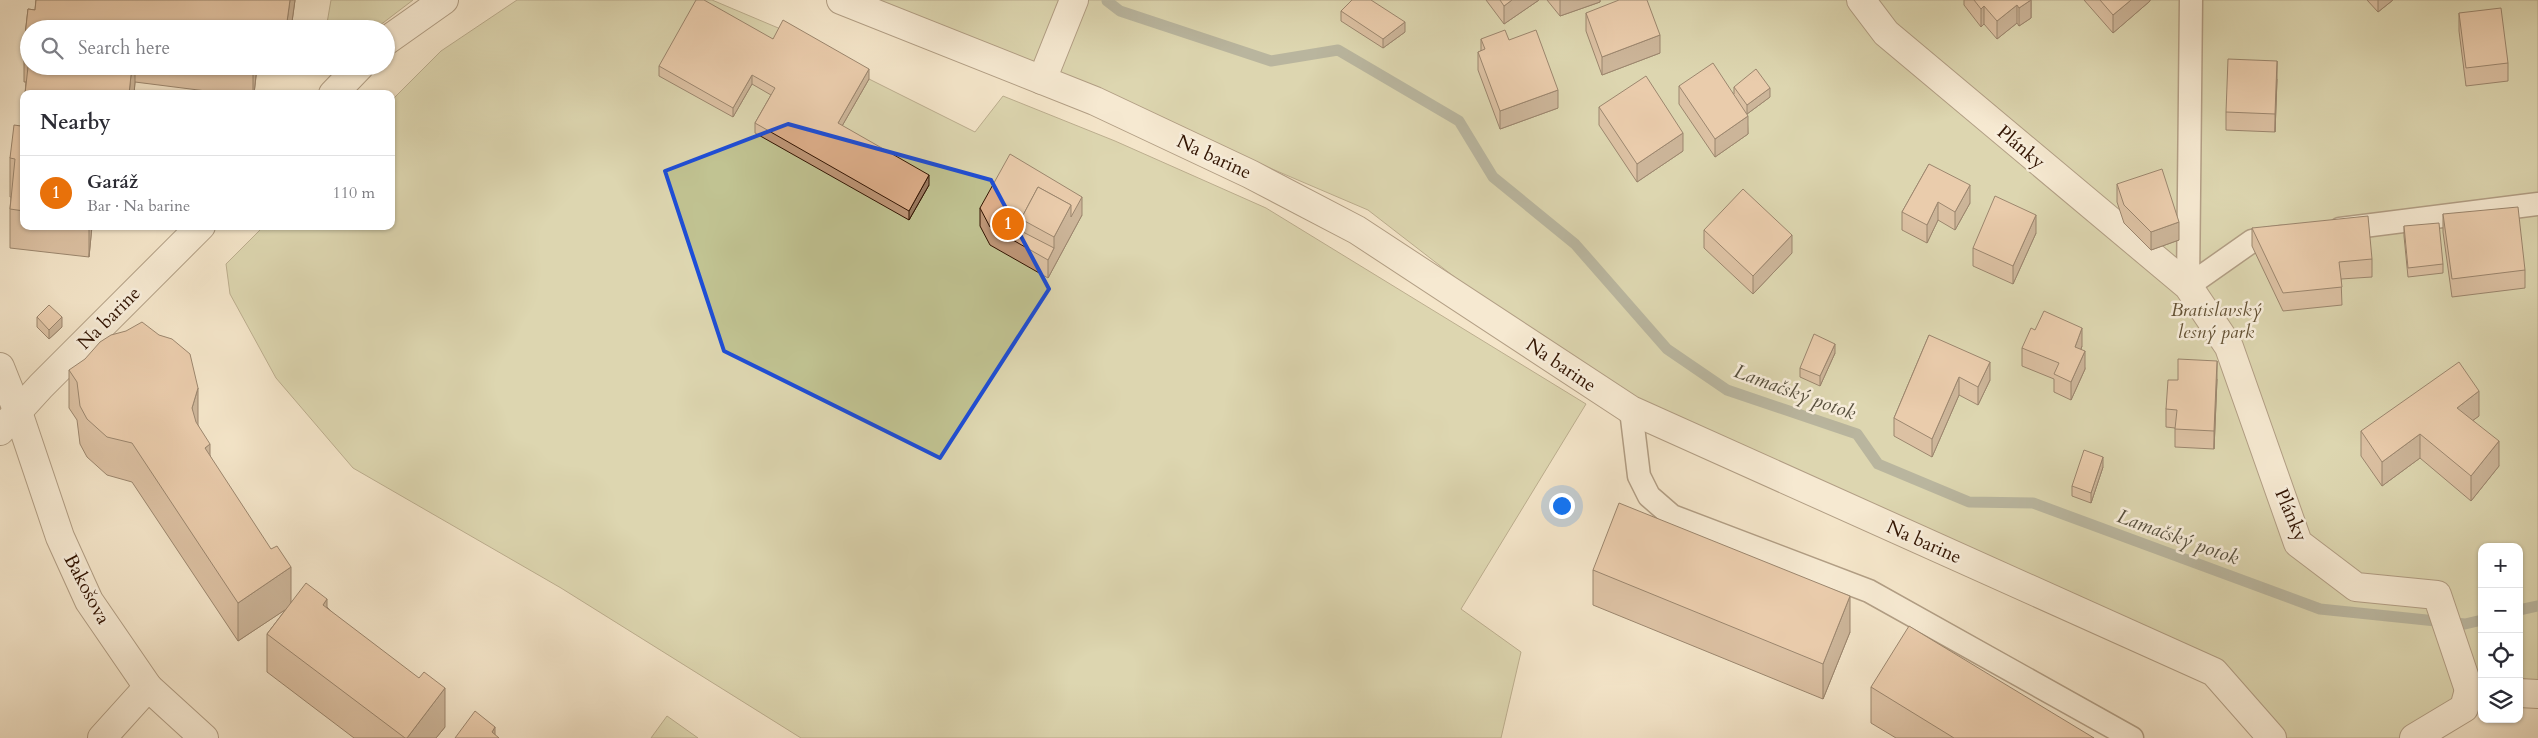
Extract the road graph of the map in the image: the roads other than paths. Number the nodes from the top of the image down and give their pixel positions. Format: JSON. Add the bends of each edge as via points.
{"nodes":[{"id":1,"x":444,"y":0,"type":"edge"},
{"id":2,"x":841,"y":0,"type":"edge"},
{"id":3,"x":1074,"y":0,"type":"edge"},
{"id":4,"x":1861,"y":0,"type":"edge"},
{"id":5,"x":2191,"y":0,"type":"edge"},
{"id":6,"x":395,"y":35,"type":"edge"},
{"id":7,"x":351,"y":75,"type":"edge"},
{"id":8,"x":1042,"y":80,"type":"junction"},
{"id":9,"x":337,"y":90,"type":"edge"},
{"id":10,"x":2538,"y":204,"type":"edge"},
{"id":11,"x":197,"y":230,"type":"edge"},
{"id":12,"x":2188,"y":286,"type":"junction"},
{"id":13,"x":0,"y":367,"type":"edge"},
{"id":14,"x":1630,"y":410,"type":"junction"},
{"id":15,"x":9,"y":421,"type":"edge"},
{"id":16,"x":148,"y":687,"type":"junction"},
{"id":17,"x":2475,"y":690,"type":"edge"},
{"id":18,"x":2523,"y":693,"type":"edge"},
{"id":19,"x":2538,"y":694,"type":"edge"},
{"id":20,"x":102,"y":738,"type":"edge"},
{"id":21,"x":204,"y":738,"type":"edge"},
{"id":22,"x":2132,"y":738,"type":"edge"},
{"id":23,"x":2272,"y":738,"type":"edge"},
{"id":24,"x":2414,"y":738,"type":"edge"}],
"edges":[{"from":1,"to":6,"type":"street"},
{"from":2,"to":8,"type":"street","name":"Na barine"},
{"from":3,"to":8,"type":"street"},
{"from":4,"to":12,"type":"street","name":"Plánky","via":[[1886,34]]},
{"from":5,"to":12,"type":"lane"},
{"from":7,"to":9,"type":"street"},
{"from":8,"to":14,"type":"street","name":"Na barine","via":[[1095,101],[1250,174],[1357,230]]},
{"from":10,"to":12,"type":"lane","via":[[2252,241]]},
{"from":11,"to":15,"type":"street","name":"Na barine"},
{"from":12,"to":17,"type":"street","name":"Plánky","via":[[2229,346],[2298,543],[2356,587],[2438,596],[2455,648]]},
{"from":13,"to":15,"type":"street","name":"Bakošova"},
{"from":14,"to":22,"type":"lane","via":[[1638,476],[1649,496],[1672,516],[1869,591]]},
{"from":14,"to":23,"type":"street","name":"Na barine","via":[[2214,672]]},
{"from":15,"to":16,"type":"street","name":"Bakošova","via":[[89,600]]},
{"from":16,"to":20,"type":"street"},
{"from":16,"to":21,"type":"street","name":"Bakošova"},
{"from":17,"to":24,"type":"street","via":[[2464,708]]},
{"from":18,"to":19,"type":"street"}]}
